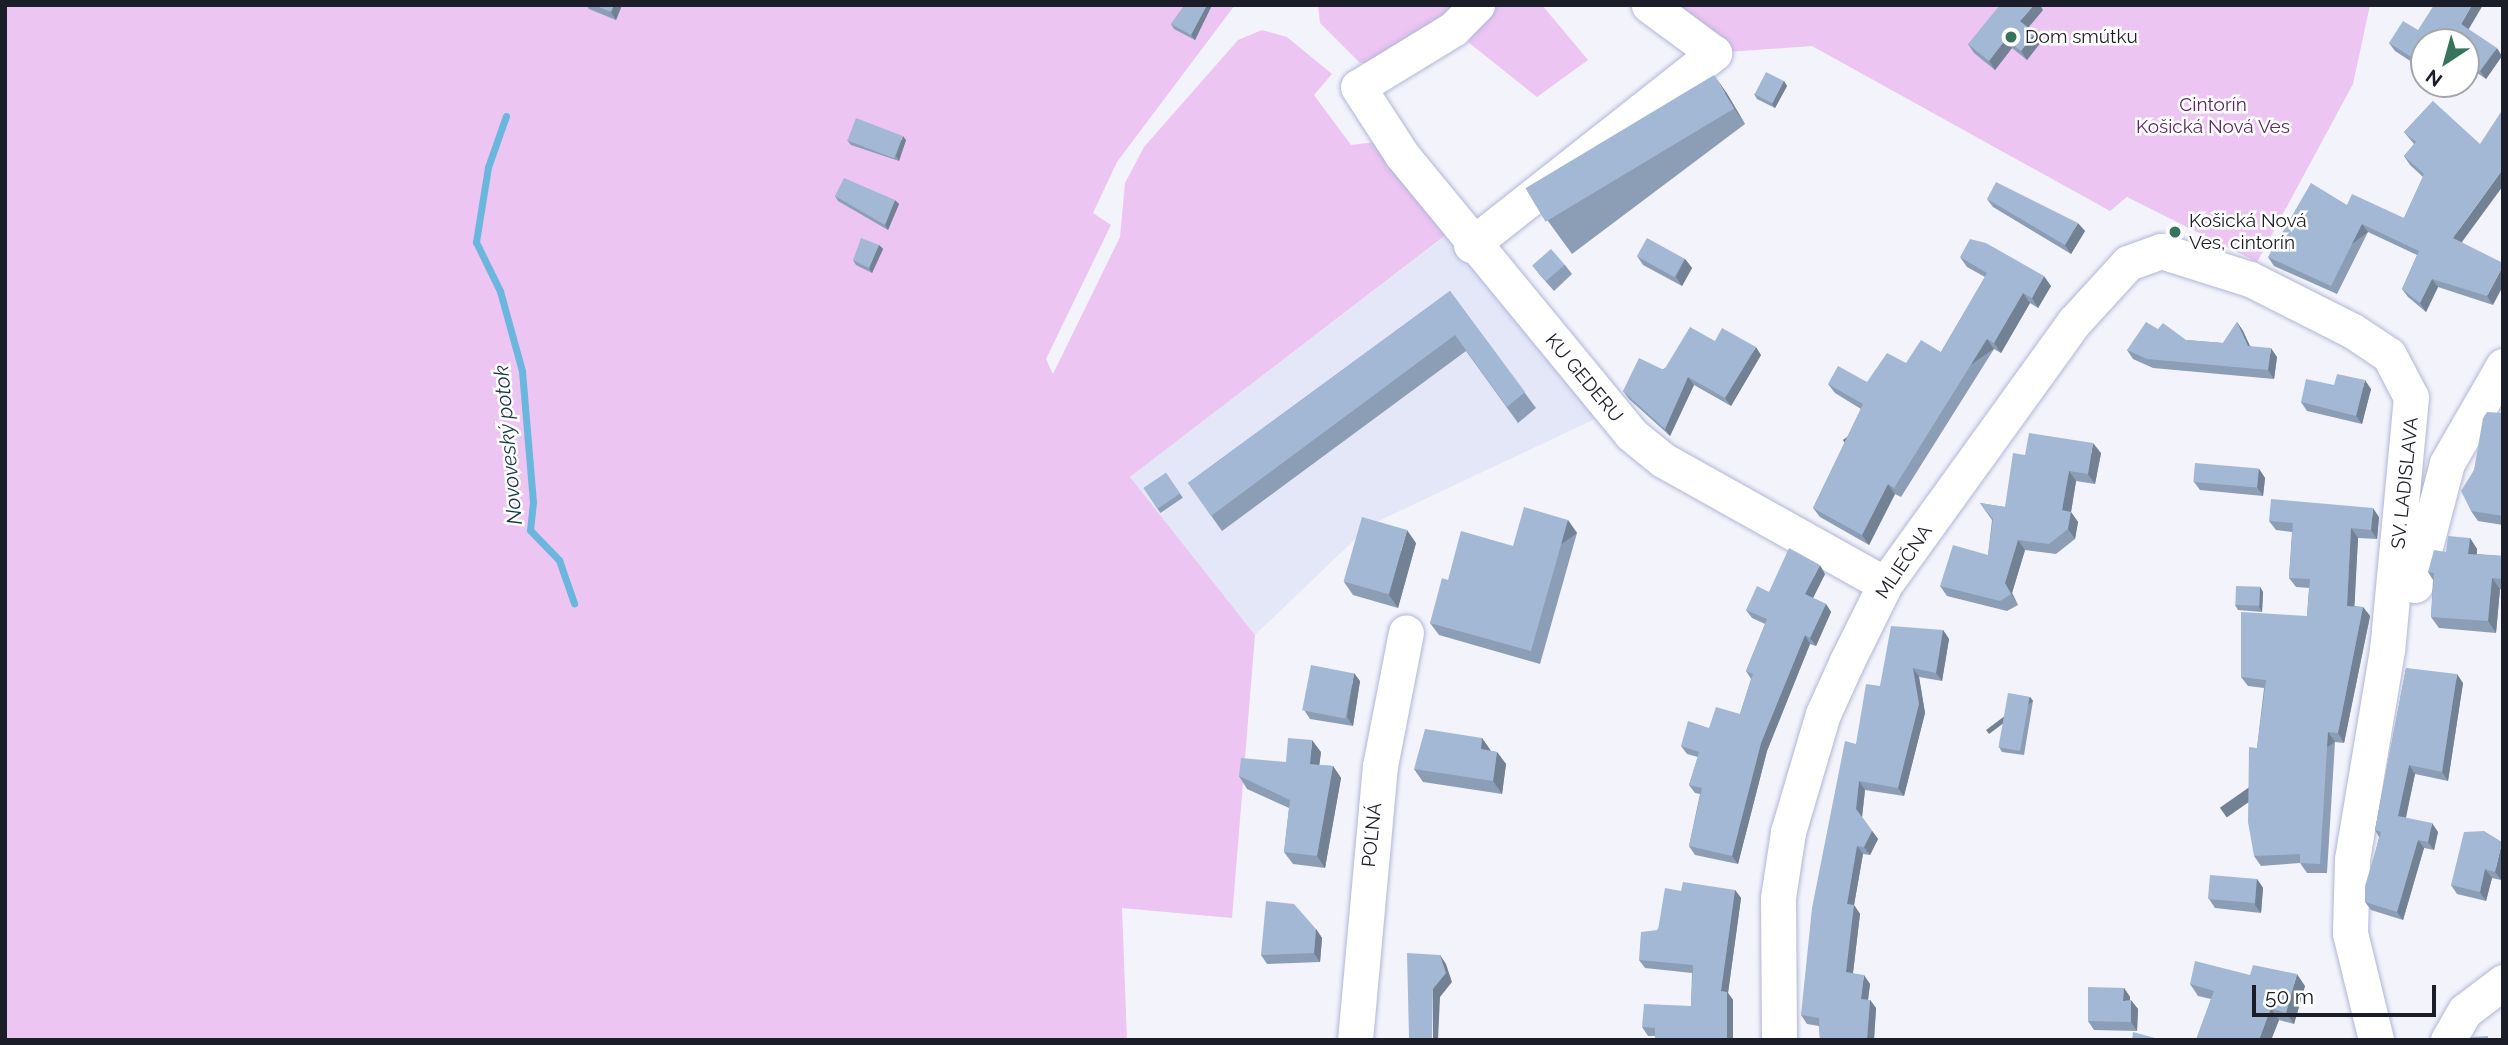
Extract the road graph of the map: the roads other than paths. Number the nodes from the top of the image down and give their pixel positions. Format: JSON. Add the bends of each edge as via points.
{"nodes":[{"id":1,"x":1477,"y":5,"type":"edge"},
{"id":2,"x":1649,"y":5,"type":"edge"},
{"id":3,"x":1471,"y":245,"type":"junction"},
{"id":4,"x":2250,"y":279,"type":"joint"},
{"id":5,"x":2503,"y":366,"type":"edge"},
{"id":6,"x":1885,"y":584,"type":"junction"},
{"id":7,"x":1406,"y":632,"type":"dead end"},
{"id":8,"x":2387,"y":650,"type":"junction"},
{"id":9,"x":2503,"y":982,"type":"edge"},
{"id":10,"x":1355,"y":1040,"type":"edge"},
{"id":11,"x":1779,"y":1040,"type":"edge"},
{"id":12,"x":2376,"y":1040,"type":"edge"},
{"id":13,"x":2448,"y":1040,"type":"edge"}],
"edges":[{"from":1,"to":3,"type":"street","name":"KU GEDERU","via":[[1453,29],[1358,87]]},
{"from":2,"to":3,"type":"street","via":[[1714,53]]},
{"from":3,"to":6,"type":"street","name":"KU GEDERU","via":[[1631,434],[1663,460]]},
{"from":4,"to":6,"type":"street","name":"MLIEČNA","via":[[2176,252],[2148,252],[2128,263],[2075,321]]},
{"from":4,"to":8,"type":"street","name":"SV. LADISLAVA","via":[[2372,343],[2407,381],[2413,416]]},
{"from":5,"to":8,"type":"street","name":"SV. LADISLAVA","via":[[2447,463],[2418,563],[2408,637]]},
{"from":6,"to":11,"type":"street","name":"MLIEČNA","via":[[1823,714],[1788,832],[1779,898]]},
{"from":7,"to":10,"type":"street","name":"POĽNÁ","via":[[1380,766]]},
{"from":8,"to":12,"type":"street","name":"SV. LADISLAVA","via":[[2353,860],[2350,933]]},
{"from":9,"to":13,"type":"street","via":[[2465,1012]]}]}
